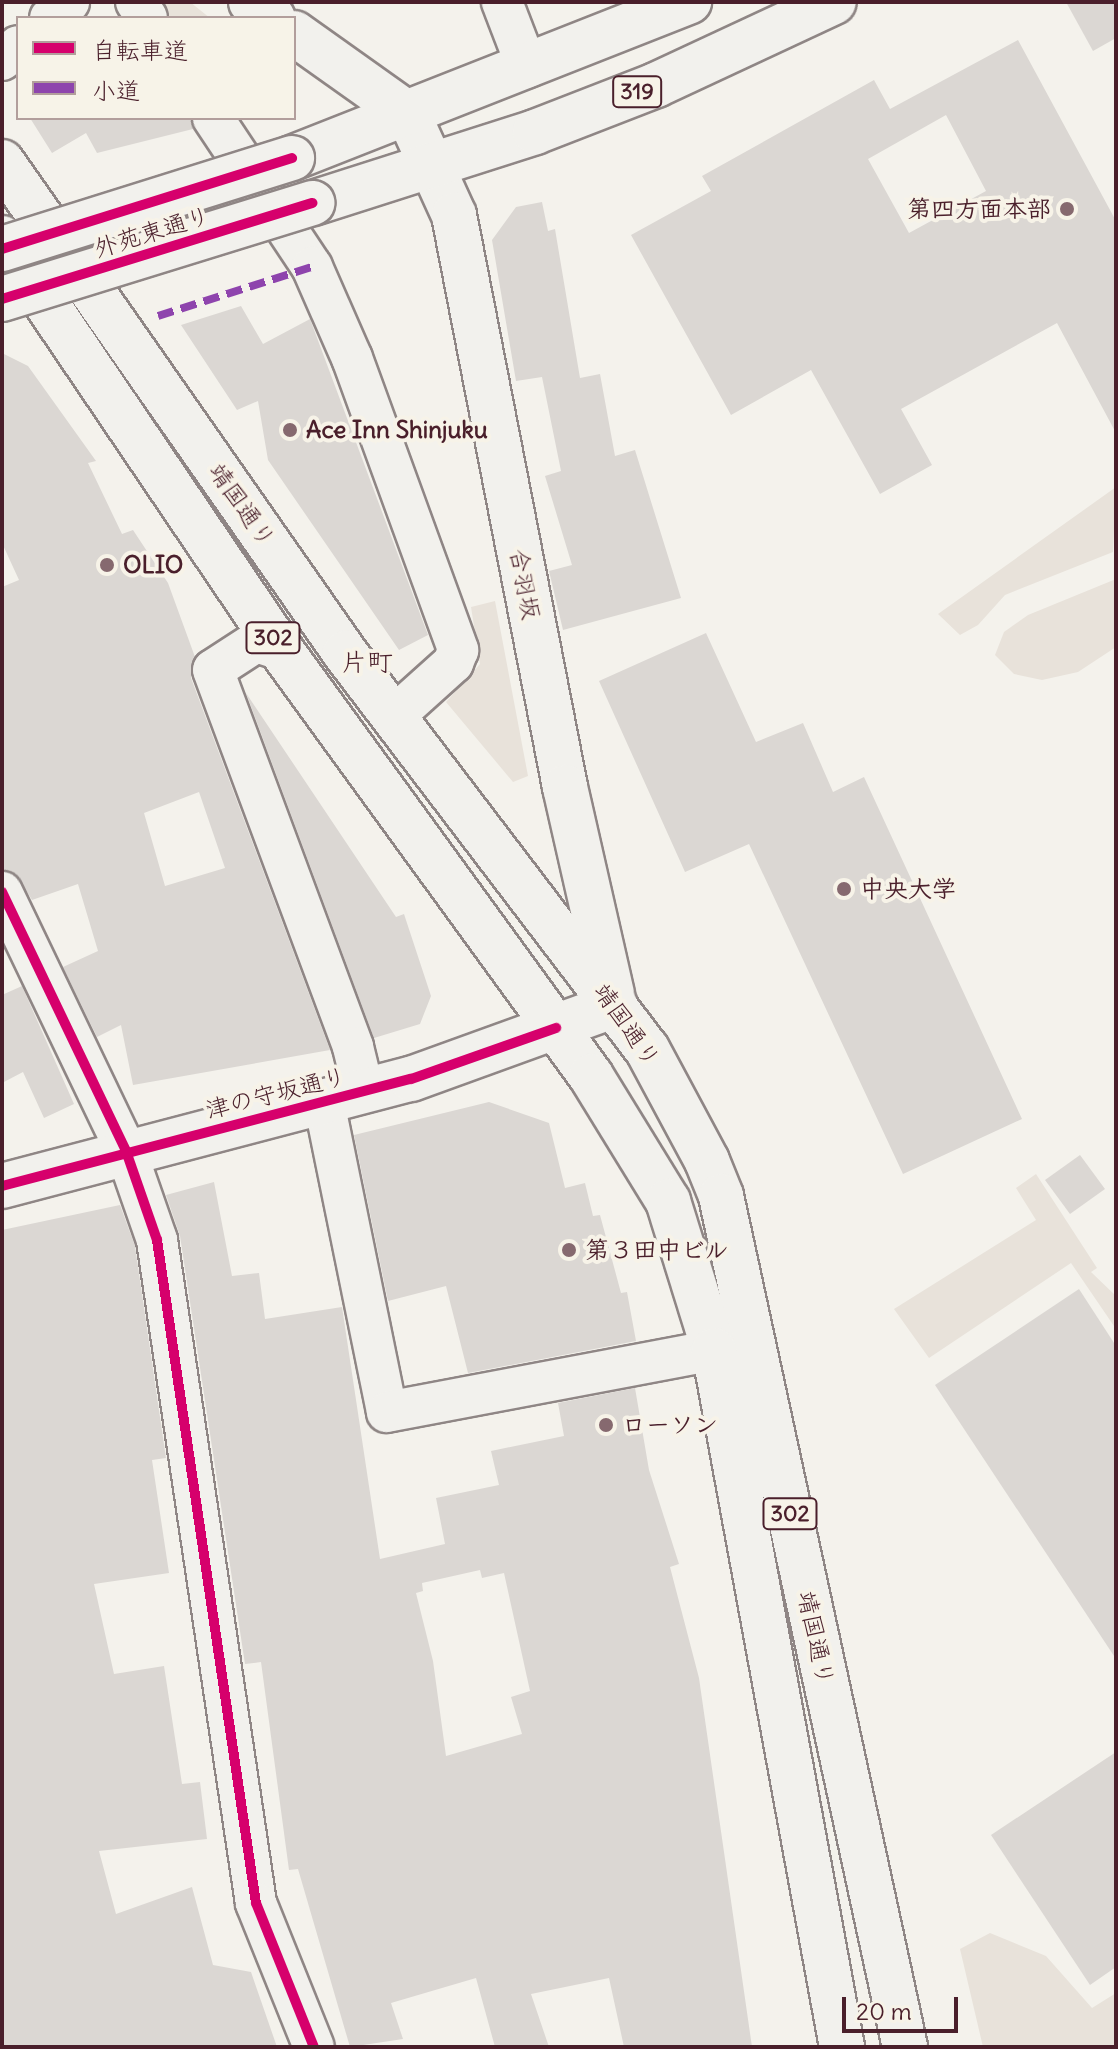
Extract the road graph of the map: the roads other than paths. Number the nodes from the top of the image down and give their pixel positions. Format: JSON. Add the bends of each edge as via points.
{"nodes":[{"id":1,"x":69,"y":2,"type":"edge"},
{"id":2,"x":251,"y":2,"type":"edge"},
{"id":3,"x":502,"y":2,"type":"edge"},
{"id":4,"x":689,"y":2,"type":"edge"},
{"id":5,"x":834,"y":2,"type":"edge"},
{"id":6,"x":52,"y":16,"type":"edge"},
{"id":7,"x":270,"y":16,"type":"edge"},
{"id":8,"x":296,"y":34,"type":"edge"},
{"id":9,"x":527,"y":67,"type":"junction"},
{"id":10,"x":408,"y":114,"type":"junction"},
{"id":11,"x":214,"y":120,"type":"edge"},
{"id":12,"x":2,"y":162,"type":"edge"},
{"id":13,"x":433,"y":164,"type":"junction"},
{"id":14,"x":2,"y":238,"type":"edge"},
{"id":15,"x":2,"y":249,"type":"edge"},
{"id":16,"x":2,"y":299,"type":"edge"},
{"id":17,"x":281,"y":650,"type":"junction"},
{"id":18,"x":393,"y":717,"type":"junction"},
{"id":19,"x":565,"y":787,"type":"junction"},
{"id":20,"x":467,"y":817,"type":"junction"},
{"id":21,"x":569,"y":875,"type":"junction"},
{"id":22,"x":2,"y":892,"type":"edge"},
{"id":23,"x":570,"y":948,"type":"junction"},
{"id":24,"x":615,"y":1005,"type":"junction"},
{"id":25,"x":556,"y":1028,"type":"junction"},
{"id":26,"x":344,"y":1097,"type":"junction"},
{"id":27,"x":126,"y":1151,"type":"junction"},
{"id":28,"x":2,"y":1186,"type":"edge"},
{"id":29,"x":714,"y":1350,"type":"junction"},
{"id":30,"x":314,"y":2047,"type":"edge"},
{"id":31,"x":842,"y":2047,"type":"edge"},
{"id":32,"x":905,"y":2047,"type":"edge"}],
"edges":[{"from":1,"to":6,"type":"street"},
{"from":2,"to":7,"type":"main road"},
{"from":3,"to":9,"type":"street"},
{"from":4,"to":9,"type":"main road","name":"外苑東通り"},
{"from":5,"to":13,"type":"main road","name":"外苑東通り","number":"319","via":[[656,85]]},
{"from":8,"to":10,"type":"main road","number":"302"},
{"from":9,"to":10,"type":"main road","name":"外苑東通り"},
{"from":10,"to":13,"type":"main road","number":"302"},
{"from":10,"to":15,"type":"main road","name":"外苑東通り","bridge":true,"via":[[292,158]]},
{"from":11,"to":18,"type":"street","via":[[312,267],[352,358],[458,650],[453,663]]},
{"from":12,"to":18,"type":"main road","name":"靖国通り","number":"302"},
{"from":13,"to":16,"type":"main road","name":"外苑東通り","number":"319","bridge":true},
{"from":13,"to":19,"type":"main road","name":"合羽坂","number":"302","via":[[454,215]]},
{"from":14,"to":17,"type":"main road","name":"靖国通り","number":"302"},
{"from":17,"to":25,"type":"main road","name":"靖国通り","number":"302"},
{"from":17,"to":26,"type":"street","via":[[256,642],[213,670],[353,1047]]},
{"from":18,"to":20,"type":"main road","name":"靖国通り","number":"302"},
{"from":19,"to":21,"type":"main road"},
{"from":19,"to":24,"type":"main road","name":"合羽坂","number":"302"},
{"from":20,"to":21,"type":"main road","via":[[536,884],[559,886]]},
{"from":20,"to":23,"type":"main road","name":"靖国通り","number":"302"},
{"from":21,"to":23,"type":"main road"},
{"from":22,"to":27,"type":"street"},
{"from":23,"to":24,"type":"main road","name":"靖国通り","number":"302"},
{"from":23,"to":25,"type":"main road"},
{"from":24,"to":25,"type":"main road","name":"津の守坂通り"},
{"from":24,"to":32,"type":"main road","name":"靖国通り","number":"302","via":[[672,1092],[721,1196]]},
{"from":25,"to":26,"type":"main road","name":"津の守坂通り"},
{"from":25,"to":29,"type":"main road","name":"靖国通り","number":"302","via":[[642,1153],[668,1201]]},
{"from":26,"to":27,"type":"main road","name":"津の守坂通り"},
{"from":26,"to":29,"type":"street","via":[[387,1412]]},
{"from":27,"to":28,"type":"main road","name":"津の守坂通り"},
{"from":27,"to":30,"type":"street","via":[[157,1240],[256,1903]]},
{"from":29,"to":31,"type":"main road","name":"靖国通り","number":"302"}]}
